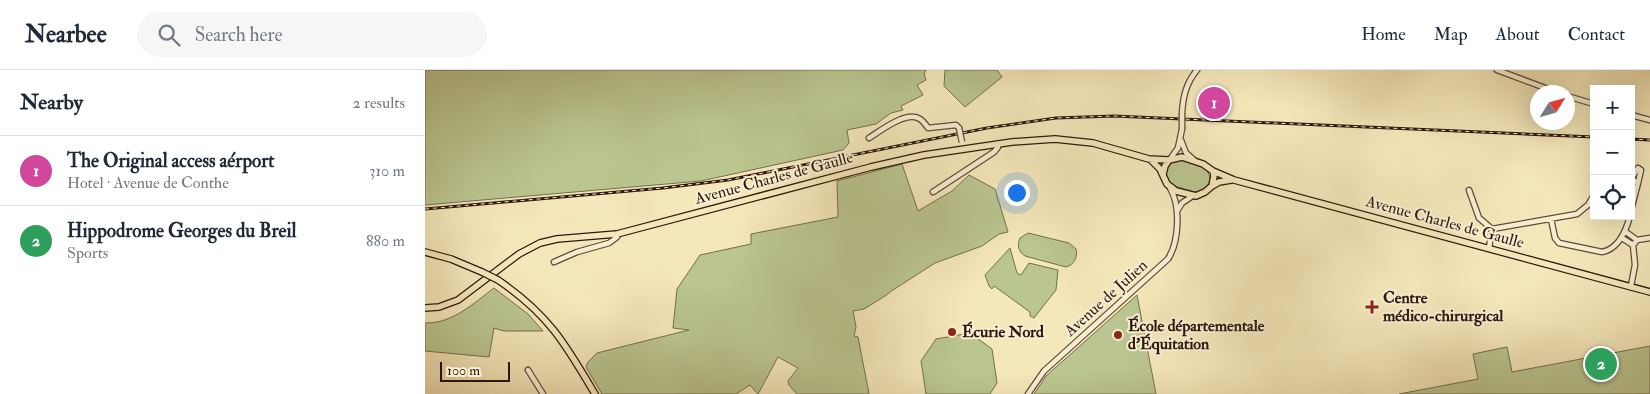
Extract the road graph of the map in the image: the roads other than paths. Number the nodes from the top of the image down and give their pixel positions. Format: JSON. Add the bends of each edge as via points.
{"nodes":[{"id":1,"x":1197,"y":70,"type":"edge"},
{"id":2,"x":1497,"y":70,"type":"edge"},
{"id":3,"x":1537,"y":85,"type":"edge"},
{"id":4,"x":1575,"y":98,"type":"edge"},
{"id":5,"x":1590,"y":103,"type":"edge"},
{"id":6,"x":1635,"y":115,"type":"edge"},
{"id":7,"x":1650,"y":120,"type":"edge"},
{"id":8,"x":869,"y":138,"type":"dead end"},
{"id":9,"x":1181,"y":139,"type":"junction"},
{"id":10,"x":997,"y":144,"type":"junction"},
{"id":11,"x":965,"y":148,"type":"junction"},
{"id":12,"x":1149,"y":159,"type":"junction"},
{"id":13,"x":1170,"y":160,"type":"junction"},
{"id":14,"x":1195,"y":160,"type":"junction"},
{"id":15,"x":1213,"y":171,"type":"junction"},
{"id":16,"x":1163,"y":174,"type":"junction"},
{"id":17,"x":1233,"y":180,"type":"junction"},
{"id":18,"x":1638,"y":183,"type":"dead end"},
{"id":19,"x":1212,"y":186,"type":"junction"},
{"id":20,"x":1171,"y":188,"type":"junction"},
{"id":21,"x":1469,"y":190,"type":"dead end"},
{"id":22,"x":933,"y":192,"type":"dead end"},
{"id":23,"x":1635,"y":195,"type":"edge"},
{"id":24,"x":1194,"y":196,"type":"junction"},
{"id":25,"x":1590,"y":202,"type":"edge"},
{"id":26,"x":1177,"y":210,"type":"junction"},
{"id":27,"x":1551,"y":219,"type":"junction"},
{"id":28,"x":1629,"y":220,"type":"edge"},
{"id":29,"x":1492,"y":229,"type":"junction"},
{"id":30,"x":1626,"y":232,"type":"junction"},
{"id":31,"x":617,"y":234,"type":"junction"},
{"id":32,"x":1622,"y":238,"type":"junction"},
{"id":33,"x":1650,"y":238,"type":"edge"},
{"id":34,"x":1637,"y":240,"type":"junction"},
{"id":35,"x":1633,"y":245,"type":"junction"},
{"id":36,"x":1489,"y":248,"type":"junction"},
{"id":37,"x":425,"y":252,"type":"edge"},
{"id":38,"x":554,"y":262,"type":"dead end"},
{"id":39,"x":1631,"y":286,"type":"junction"},
{"id":40,"x":1650,"y":292,"type":"edge"},
{"id":41,"x":425,"y":308,"type":"edge"},
{"id":42,"x":528,"y":370,"type":"dead end"},
{"id":43,"x":543,"y":394,"type":"edge"},
{"id":44,"x":595,"y":394,"type":"edge"},
{"id":45,"x":1029,"y":394,"type":"edge"}],
"edges":[{"from":1,"to":9,"type":"street","bridge":true,"via":[[1183,98]]},
{"from":2,"to":3,"type":"street"},
{"from":4,"to":5,"type":"street"},
{"from":6,"to":7,"type":"street"},
{"from":8,"to":11,"type":"street","bridge":true,"via":[[894,122],[911,116],[920,118],[928,128],[956,125]]},
{"from":9,"to":13,"type":"street"},
{"from":9,"to":14,"type":"street","via":[[1186,153]]},
{"from":10,"to":11,"type":"main road","name":"Avenue Charles de Gaulle"},
{"from":10,"to":12,"type":"main road","name":"Avenue Charles de Gaulle","via":[[1035,139],[1074,140]]},
{"from":10,"to":22,"type":"street","via":[[993,152]]},
{"from":11,"to":31,"type":"main road","name":"Avenue Charles de Gaulle","via":[[871,167]]},
{"from":12,"to":13,"type":"main road","name":"Avenue Charles de Gaulle"},
{"from":12,"to":16,"type":"main road"},
{"from":13,"to":14,"type":"main road","via":[[1182,157]]},
{"from":13,"to":16,"type":"main road"},
{"from":14,"to":15,"type":"main road"},
{"from":15,"to":17,"type":"main road","name":"Avenue Charles de Gaulle"},
{"from":15,"to":19,"type":"main road"},
{"from":16,"to":20,"type":"main road"},
{"from":17,"to":19,"type":"main road"},
{"from":17,"to":36,"type":"main road","name":"Avenue Charles de Gaulle"},
{"from":18,"to":23,"type":"street"},
{"from":19,"to":24,"type":"main road"},
{"from":20,"to":24,"type":"main road"},
{"from":20,"to":26,"type":"street","name":"Avenue de Julien"},
{"from":21,"to":29,"type":"street","via":[[1479,218]]},
{"from":24,"to":26,"type":"street"},
{"from":25,"to":27,"type":"street","via":[[1577,214]]},
{"from":26,"to":45,"type":"street","name":"Avenue de Julien","via":[[1175,244],[1168,260],[1044,371]]},
{"from":27,"to":29,"type":"street"},
{"from":27,"to":32,"type":"street","via":[[1559,243],[1602,252]]},
{"from":28,"to":30,"type":"street"},
{"from":29,"to":36,"type":"street"},
{"from":30,"to":32,"type":"street"},
{"from":30,"to":34,"type":"street"},
{"from":31,"to":38,"type":"street","via":[[609,243]]},
{"from":31,"to":41,"type":"main road","name":"Avenue Charles de Gaulle","via":[[539,243],[519,254],[458,300]]},
{"from":32,"to":35,"type":"street"},
{"from":33,"to":34,"type":"street"},
{"from":34,"to":35,"type":"street"},
{"from":35,"to":39,"type":"street","via":[[1635,271]]},
{"from":36,"to":39,"type":"main road","name":"Avenue Charles de Gaulle"},
{"from":37,"to":44,"type":"main road","bridge":true,"via":[[482,272],[527,301],[561,338]]},
{"from":39,"to":40,"type":"main road","name":"Avenue Charles de Gaulle"},
{"from":42,"to":43,"type":"street"}]}
